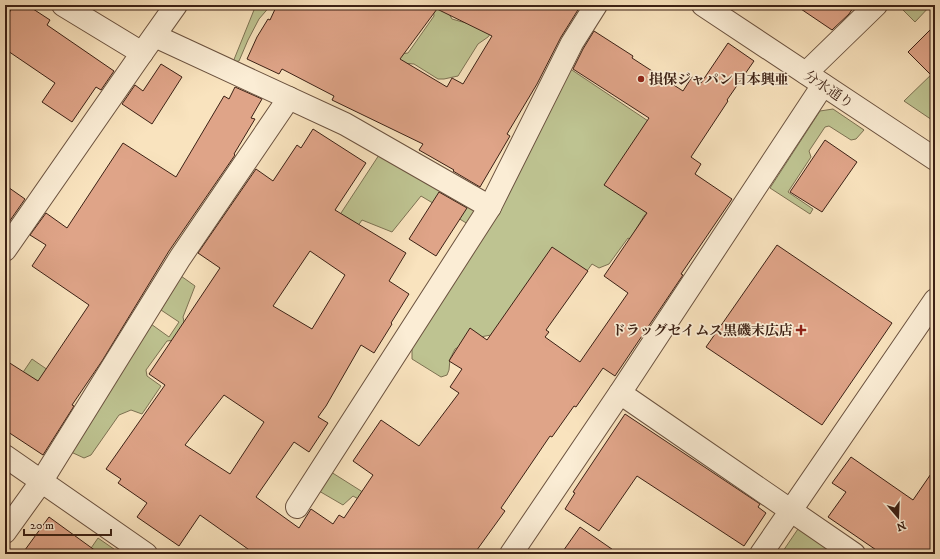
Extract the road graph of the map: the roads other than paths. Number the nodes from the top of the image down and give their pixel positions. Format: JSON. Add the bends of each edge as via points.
{"nodes":[{"id":1,"x":63,"y":5,"type":"edge"},
{"id":2,"x":176,"y":5,"type":"edge"},
{"id":3,"x":596,"y":5,"type":"edge"},
{"id":4,"x":703,"y":5,"type":"edge"},
{"id":5,"x":876,"y":5,"type":"edge"},
{"id":6,"x":148,"y":45,"type":"junction"},
{"id":7,"x":815,"y":79,"type":"junction"},
{"id":8,"x":289,"y":98,"type":"junction"},
{"id":9,"x":935,"y":159,"type":"edge"},
{"id":10,"x":490,"y":207,"type":"junction"},
{"id":11,"x":5,"y":250,"type":"edge"},
{"id":12,"x":935,"y":300,"type":"edge"},
{"id":13,"x":620,"y":393,"type":"junction"},
{"id":14,"x":5,"y":456,"type":"edge"},
{"id":15,"x":42,"y":482,"type":"junction"},
{"id":16,"x":297,"y":507,"type":"dead end"},
{"id":17,"x":791,"y":510,"type":"junction"},
{"id":18,"x":5,"y":532,"type":"edge"},
{"id":19,"x":146,"y":554,"type":"edge"},
{"id":20,"x":511,"y":554,"type":"edge"},
{"id":21,"x":761,"y":554,"type":"edge"},
{"id":22,"x":854,"y":554,"type":"edge"}],
"edges":[{"from":1,"to":6,"type":"street"},
{"from":2,"to":6,"type":"street"},
{"from":3,"to":10,"type":"street","via":[[572,43]]},
{"from":4,"to":7,"type":"street","name":"分水通り"},
{"from":5,"to":7,"type":"street"},
{"from":6,"to":8,"type":"street"},
{"from":6,"to":11,"type":"street"},
{"from":7,"to":9,"type":"street","name":"分水通り"},
{"from":7,"to":13,"type":"street"},
{"from":8,"to":10,"type":"street","via":[[345,124]]},
{"from":8,"to":15,"type":"street","via":[[180,258]]},
{"from":10,"to":16,"type":"street"},
{"from":12,"to":17,"type":"street"},
{"from":13,"to":17,"type":"street"},
{"from":13,"to":20,"type":"street"},
{"from":14,"to":15,"type":"street"},
{"from":15,"to":18,"type":"street"},
{"from":15,"to":19,"type":"street"},
{"from":17,"to":21,"type":"street"},
{"from":17,"to":22,"type":"street"}]}
